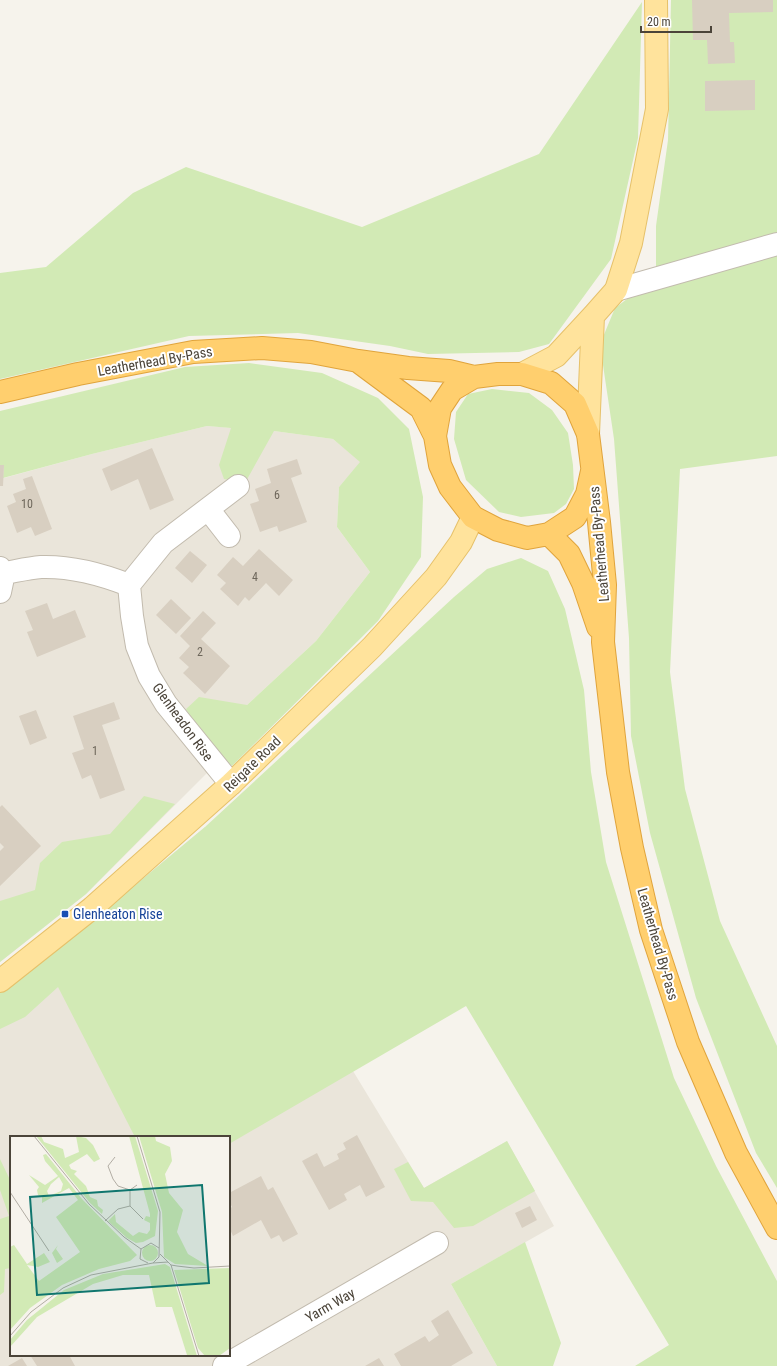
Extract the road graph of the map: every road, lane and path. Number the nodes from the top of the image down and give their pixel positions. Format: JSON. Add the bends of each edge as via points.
{"nodes":[{"id":1,"x":656,"y":0,"type":"edge"},
{"id":2,"x":777,"y":244,"type":"edge"},
{"id":3,"x":616,"y":290,"type":"junction"},
{"id":4,"x":594,"y":316,"type":"junction"},
{"id":5,"x":358,"y":361,"type":"junction"},
{"id":6,"x":522,"y":374,"type":"junction"},
{"id":7,"x":474,"y":377,"type":"junction"},
{"id":8,"x":0,"y":392,"type":"edge"},
{"id":9,"x":588,"y":434,"type":"junction"},
{"id":10,"x":436,"y":436,"type":"junction"},
{"id":11,"x":592,"y":471,"type":"junction"},
{"id":12,"x":238,"y":486,"type":"dead end"},
{"id":13,"x":208,"y":509,"type":"junction"},
{"id":14,"x":473,"y":517,"type":"junction"},
{"id":15,"x":549,"y":534,"type":"junction"},
{"id":16,"x":229,"y":536,"type":"dead end"},
{"id":17,"x":1,"y":578,"type":"edge"},
{"id":18,"x":129,"y":585,"type":"junction"},
{"id":19,"x":603,"y":642,"type":"junction"},
{"id":20,"x":231,"y":784,"type":"junction"},
{"id":21,"x":0,"y":981,"type":"edge"},
{"id":22,"x":777,"y":1228,"type":"edge"},
{"id":23,"x":436,"y":1244,"type":"dead end"},
{"id":24,"x":224,"y":1366,"type":"edge"}],
"edges":[{"from":1,"to":3,"type":"main road","via":[[657,109],[631,243]]},
{"from":2,"to":3,"type":"street"},
{"from":3,"to":4,"type":"main road"},
{"from":4,"to":6,"type":"main road","via":[[556,356]]},
{"from":4,"to":9,"type":"main road"},
{"from":5,"to":7,"type":"highway","name":"Leatherhead By-Pass","via":[[449,371]]},
{"from":5,"to":8,"type":"highway","name":"Leatherhead By-Pass","via":[[311,352],[262,348],[193,352]]},
{"from":5,"to":10,"type":"highway","name":"Leatherhead By-Pass","via":[[421,408]]},
{"from":6,"to":7,"type":"highway","name":"Leatherhead By-Pass"},
{"from":6,"to":9,"type":"highway","name":"Leatherhead By-Pass","via":[[551,383],[575,404]]},
{"from":7,"to":10,"type":"highway","via":[[452,390],[440,408]]},
{"from":9,"to":11,"type":"highway","name":"Leatherhead By-Pass"},
{"from":10,"to":14,"type":"highway","via":[[440,465],[450,487]]},
{"from":11,"to":15,"type":"highway","via":[[586,494],[575,517]]},
{"from":11,"to":19,"type":"highway","name":"Leatherhead By-Pass","via":[[605,585]]},
{"from":12,"to":13,"type":"street"},
{"from":13,"to":16,"type":"street"},
{"from":13,"to":18,"type":"street","via":[[163,543]]},
{"from":14,"to":15,"type":"highway","via":[[498,530],[528,538]]},
{"from":14,"to":20,"type":"main road","name":"Reigate Road","via":[[461,542],[436,577],[372,647]]},
{"from":15,"to":19,"type":"highway","name":"Leatherhead By-Pass","via":[[570,554]]},
{"from":17,"to":18,"type":"street","via":[[42,567],[102,574]]},
{"from":18,"to":20,"type":"street","name":"Glenheadon Rise","via":[[137,646],[149,676],[166,704]]},
{"from":19,"to":22,"type":"highway","name":"Leatherhead By-Pass","via":[[618,772],[651,930],[688,1042],[736,1153]]},
{"from":20,"to":21,"type":"main road","name":"Reigate Road","via":[[92,908]]},
{"from":23,"to":24,"type":"street","name":"Yarm Way"}]}
